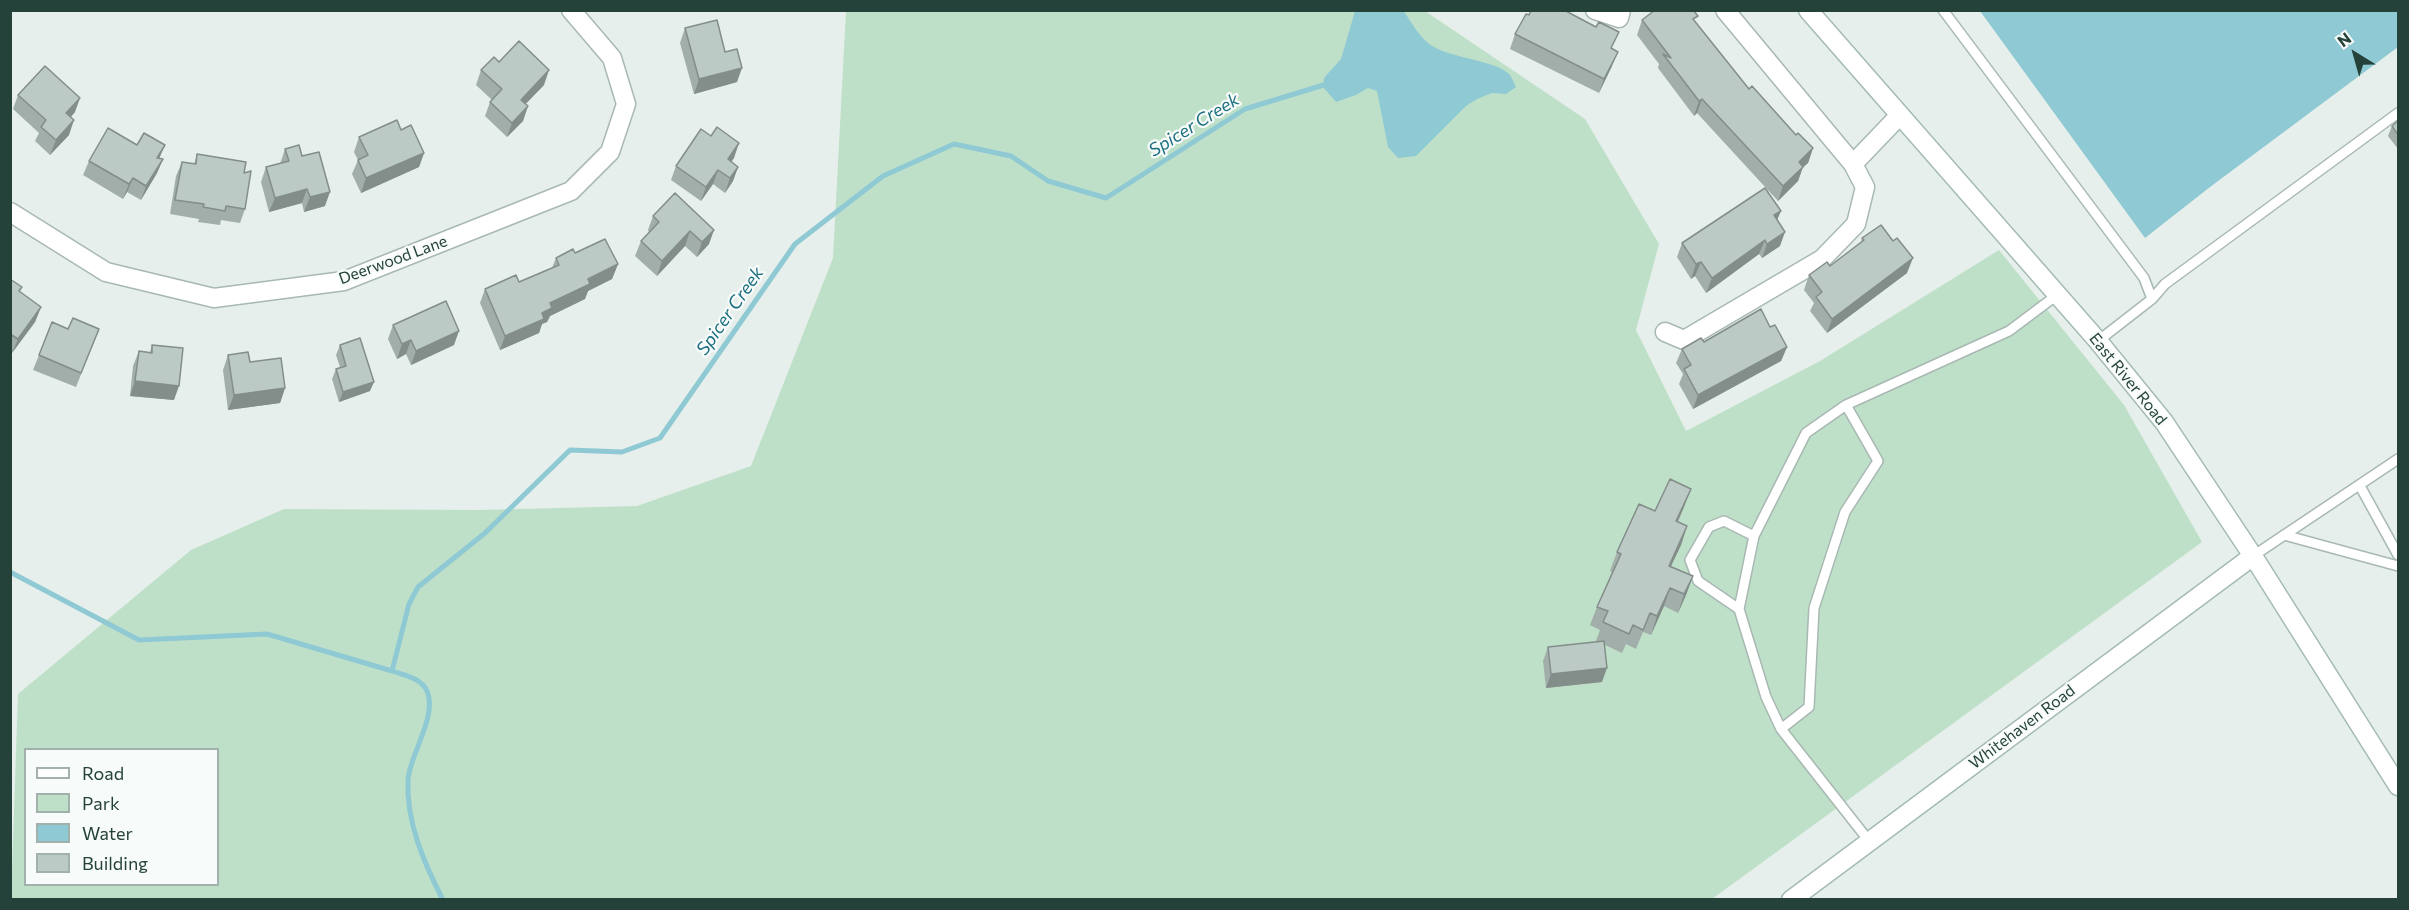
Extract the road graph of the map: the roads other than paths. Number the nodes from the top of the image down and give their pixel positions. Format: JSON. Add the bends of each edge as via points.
{"nodes":[{"id":1,"x":571,"y":10,"type":"edge"},
{"id":2,"x":1595,"y":10,"type":"edge"},
{"id":3,"x":1621,"y":10,"type":"edge"},
{"id":4,"x":1725,"y":10,"type":"edge"},
{"id":5,"x":1808,"y":10,"type":"edge"},
{"id":6,"x":1943,"y":10,"type":"edge"},
{"id":7,"x":2398,"y":113,"type":"edge"},
{"id":8,"x":1900,"y":115,"type":"junction"},
{"id":9,"x":1852,"y":164,"type":"junction"},
{"id":10,"x":10,"y":212,"type":"edge"},
{"id":11,"x":2057,"y":295,"type":"junction"},
{"id":12,"x":2152,"y":299,"type":"junction"},
{"id":13,"x":1665,"y":332,"type":"dead end"},
{"id":14,"x":2098,"y":341,"type":"junction"},
{"id":15,"x":1846,"y":405,"type":"junction"},
{"id":16,"x":2398,"y":459,"type":"edge"},
{"id":17,"x":2360,"y":486,"type":"junction"},
{"id":18,"x":1754,"y":536,"type":"junction"},
{"id":19,"x":2284,"y":536,"type":"junction"},
{"id":20,"x":2398,"y":555,"type":"edge"},
{"id":21,"x":2253,"y":556,"type":"junction"},
{"id":22,"x":2398,"y":566,"type":"edge"},
{"id":23,"x":1739,"y":609,"type":"junction"},
{"id":24,"x":1781,"y":729,"type":"junction"},
{"id":25,"x":2397,"y":778,"type":"edge"},
{"id":26,"x":1869,"y":841,"type":"junction"},
{"id":27,"x":1791,"y":900,"type":"edge"}],
"edges":[{"from":1,"to":10,"type":"street","name":"Deerwood Lane","via":[[612,58],[626,104],[610,152],[571,191],[344,281],[214,298],[106,272]]},
{"from":2,"to":3,"type":"street","via":[[1618,18]]},
{"from":4,"to":9,"type":"street"},
{"from":5,"to":8,"type":"street","name":"East River Road"},
{"from":6,"to":12,"type":"lane","via":[[2144,278]]},
{"from":7,"to":12,"type":"lane","via":[[2165,284]]},
{"from":8,"to":9,"type":"street"},
{"from":8,"to":11,"type":"street","name":"East River Road"},
{"from":9,"to":13,"type":"street","via":[[1865,187],[1856,224],[1822,259],[1684,340]]},
{"from":11,"to":14,"type":"street","name":"East River Road"},
{"from":11,"to":15,"type":"lane","via":[[2009,332]]},
{"from":12,"to":14,"type":"lane"},
{"from":14,"to":21,"type":"street","name":"East River Road","via":[[2164,422]]},
{"from":15,"to":18,"type":"lane","via":[[1806,434]]},
{"from":15,"to":24,"type":"lane","via":[[1878,461],[1845,512],[1814,608],[1809,707]]},
{"from":16,"to":17,"type":"lane"},
{"from":17,"to":19,"type":"lane"},
{"from":17,"to":20,"type":"lane"},
{"from":18,"to":23,"type":"lane"},
{"from":18,"to":23,"type":"lane","via":[[1724,521],[1709,526],[1690,560],[1698,581]]},
{"from":19,"to":21,"type":"lane"},
{"from":19,"to":22,"type":"lane"},
{"from":21,"to":25,"type":"street","name":"East River Road"},
{"from":21,"to":26,"type":"street","name":"Whitehaven Road"},
{"from":23,"to":24,"type":"lane","via":[[1766,697]]},
{"from":24,"to":26,"type":"lane"},
{"from":26,"to":27,"type":"street","name":"Whitehaven Road"}]}
